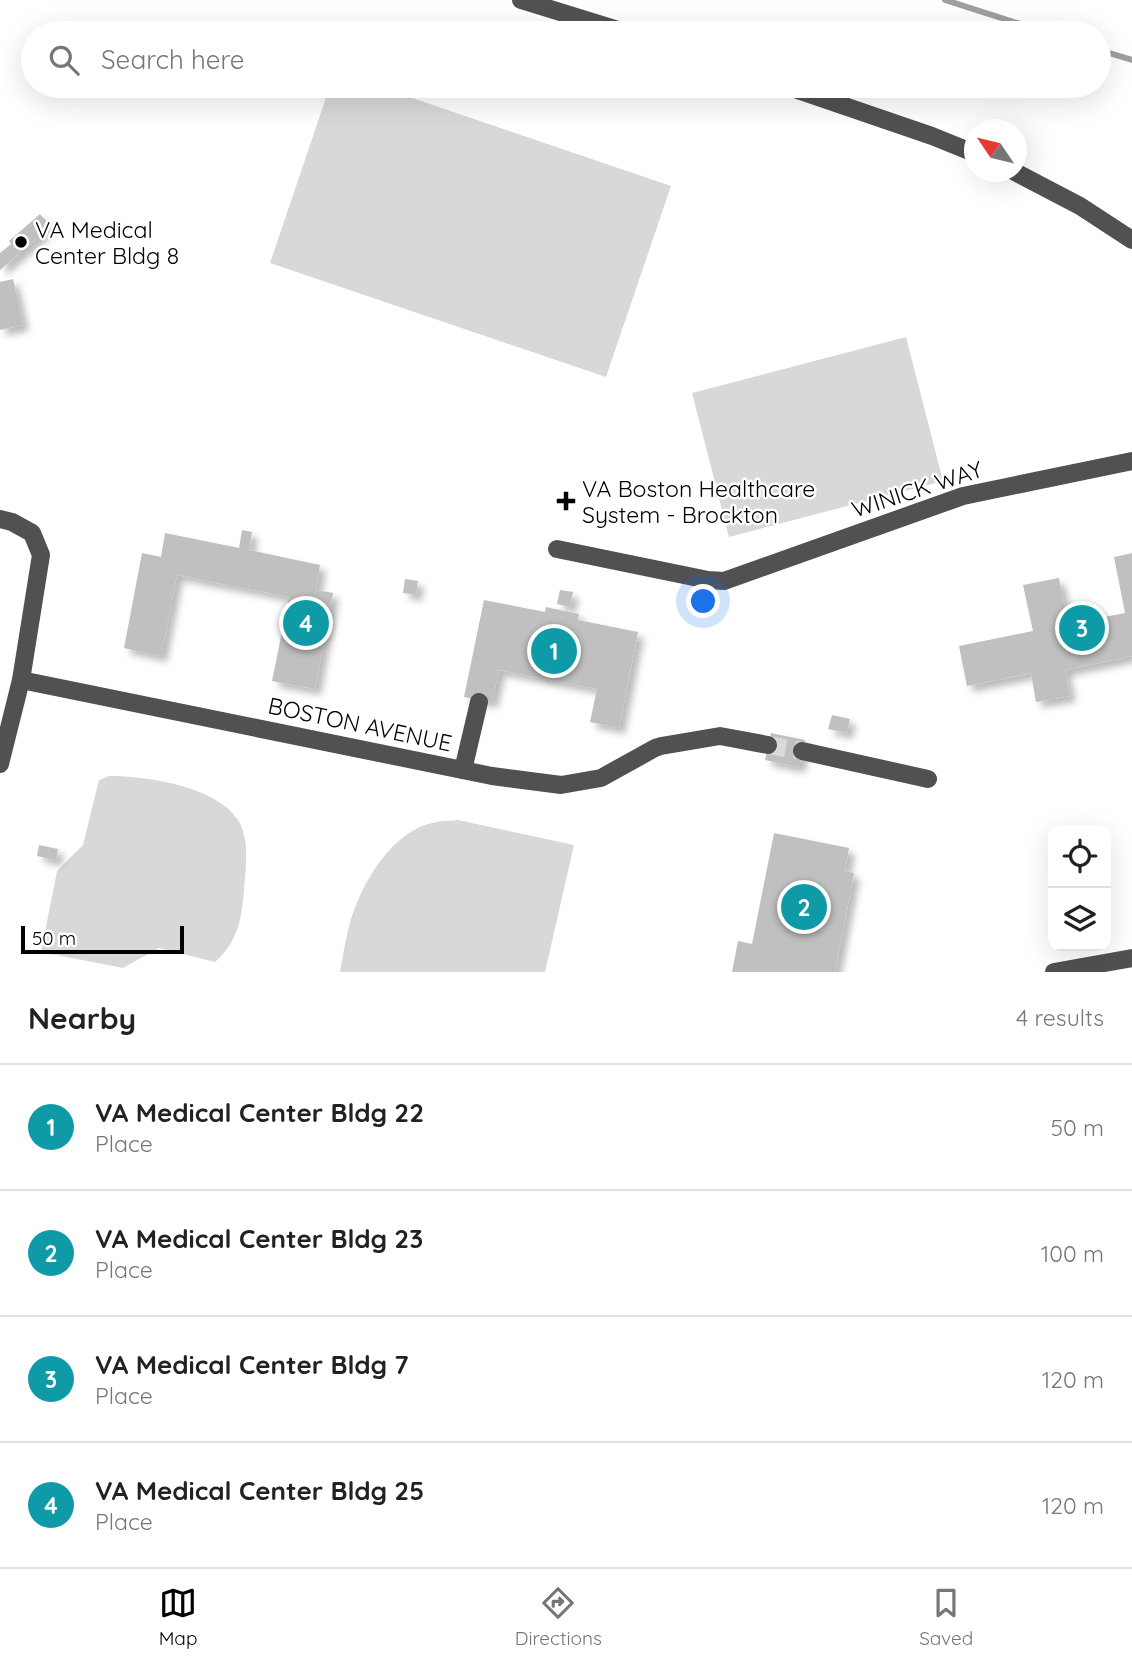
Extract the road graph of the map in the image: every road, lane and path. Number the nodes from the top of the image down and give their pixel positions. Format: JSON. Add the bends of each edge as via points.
{"nodes":[{"id":1,"x":521,"y":0,"type":"edge"},
{"id":2,"x":589,"y":21,"type":"edge"},
{"id":3,"x":821,"y":98,"type":"edge"},
{"id":4,"x":964,"y":149,"type":"edge"},
{"id":5,"x":1027,"y":178,"type":"edge"},
{"id":6,"x":1132,"y":240,"type":"edge"},
{"id":7,"x":1132,"y":461,"type":"edge"},
{"id":8,"x":0,"y":519,"type":"edge"},
{"id":9,"x":557,"y":550,"type":"dead end"},
{"id":10,"x":21,"y":680,"type":"junction"},
{"id":11,"x":479,"y":702,"type":"dead end"},
{"id":12,"x":768,"y":746,"type":"tunnel mouth"},
{"id":13,"x":803,"y":751,"type":"tunnel mouth"},
{"id":14,"x":0,"y":764,"type":"edge"},
{"id":15,"x":463,"y":770,"type":"junction"},
{"id":16,"x":928,"y":779,"type":"dead end"},
{"id":17,"x":1132,"y":958,"type":"edge"},
{"id":18,"x":1054,"y":972,"type":"edge"}],
"edges":[{"from":1,"to":2,"type":"lane"},
{"from":3,"to":4,"type":"lane"},
{"from":5,"to":6,"type":"lane"},
{"from":7,"to":9,"type":"lane","name":"WINICK WAY","via":[[963,496],[724,580]]},
{"from":8,"to":10,"type":"lane","via":[[32,533],[41,555]]},
{"from":10,"to":14,"type":"lane"},
{"from":10,"to":15,"type":"lane","name":"BOSTON AVENUE"},
{"from":11,"to":15,"type":"lane"},
{"from":12,"to":15,"type":"lane","name":"BOSTON AVENUE","via":[[720,736],[661,746],[601,779],[561,785]]},
{"from":13,"to":16,"type":"lane"},
{"from":17,"to":18,"type":"lane"}]}
